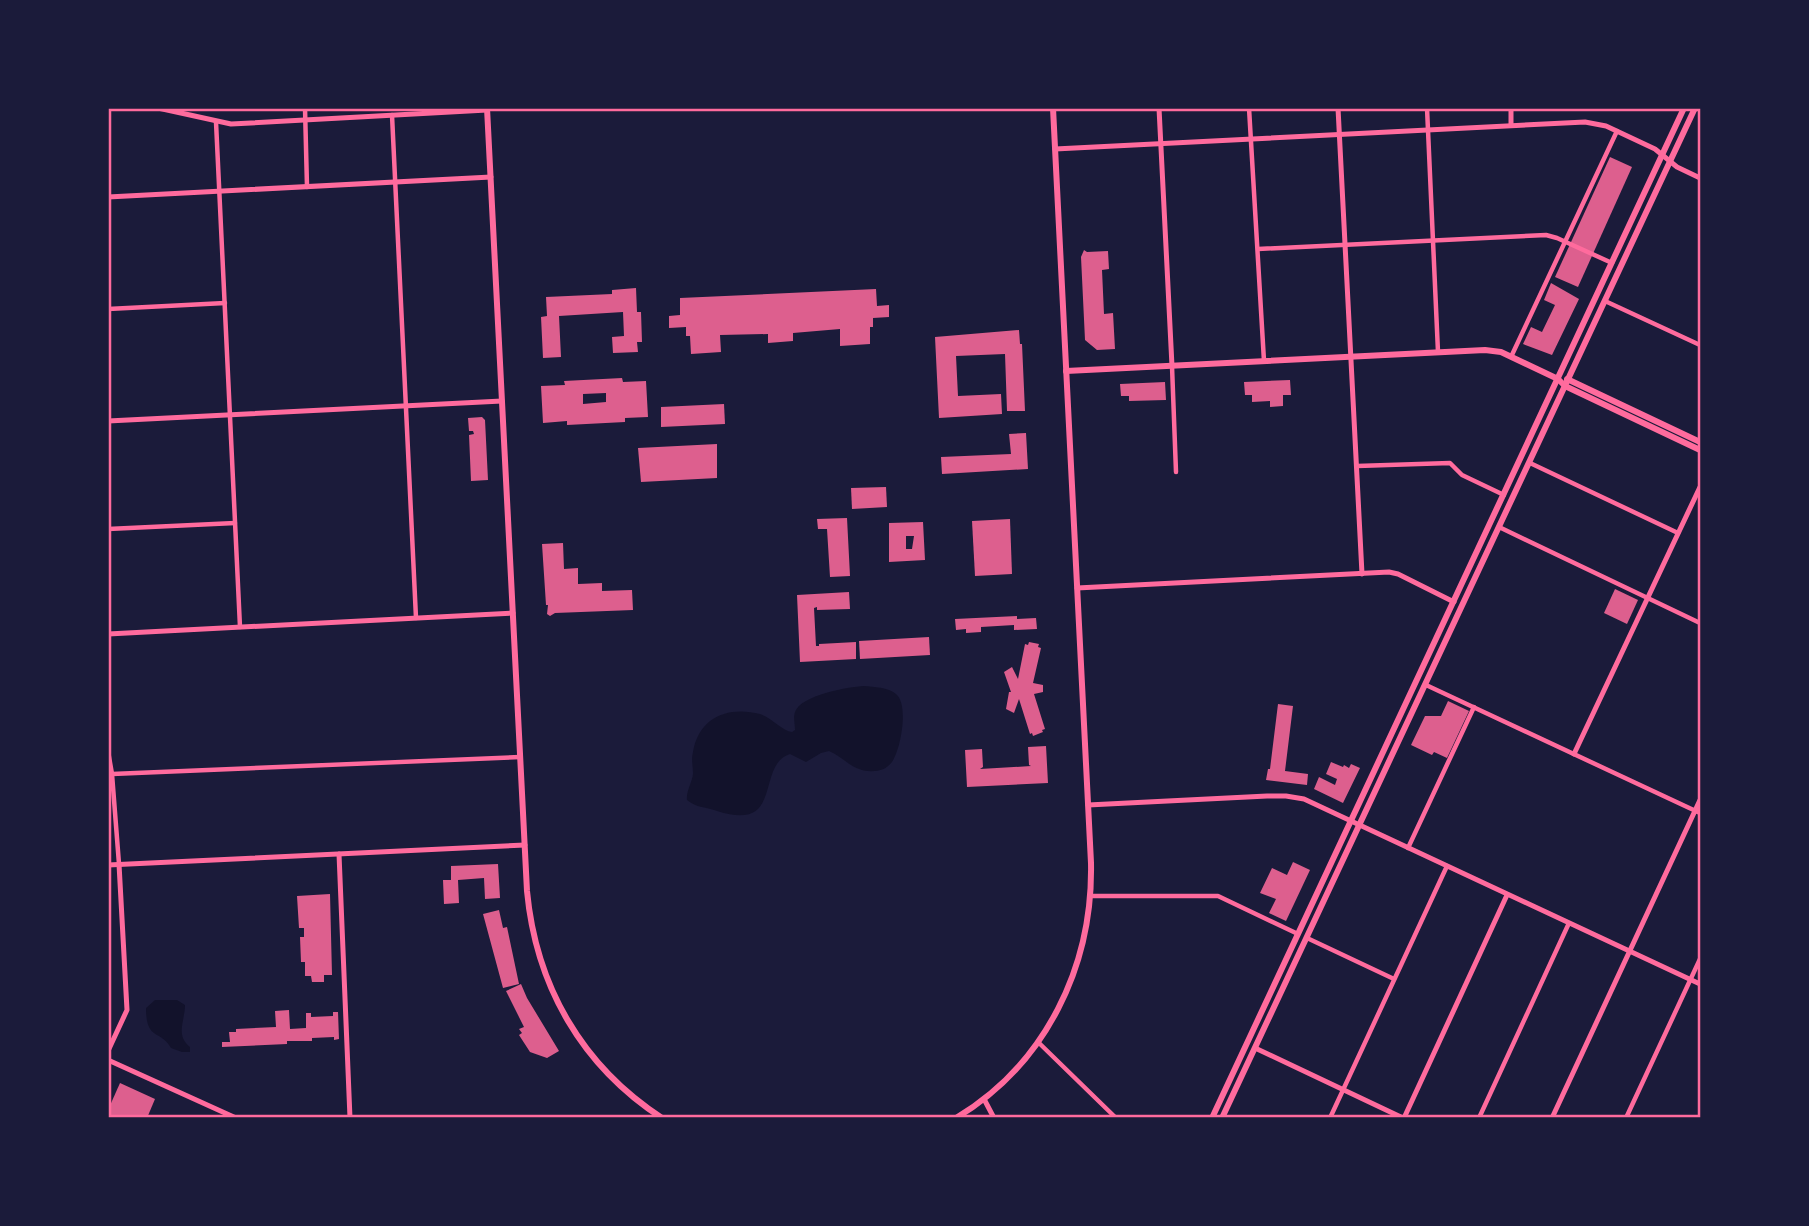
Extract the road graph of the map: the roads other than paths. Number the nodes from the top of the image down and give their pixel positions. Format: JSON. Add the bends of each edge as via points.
{"nodes":[{"id":1,"x":158,"y":108,"type":"edge"},
{"id":2,"x":305,"y":108,"type":"edge"},
{"id":3,"x":1053,"y":108,"type":"edge"},
{"id":4,"x":1159,"y":108,"type":"edge"},
{"id":5,"x":1249,"y":108,"type":"edge"},
{"id":6,"x":1338,"y":108,"type":"edge"},
{"id":7,"x":1427,"y":108,"type":"edge"},
{"id":8,"x":1511,"y":108,"type":"edge"},
{"id":9,"x":1684,"y":108,"type":"edge"},
{"id":10,"x":1695,"y":108,"type":"edge"},
{"id":11,"x":487,"y":109,"type":"edge"},
{"id":12,"x":392,"y":115,"type":"junction"},
{"id":13,"x":304,"y":120,"type":"junction"},
{"id":14,"x":216,"y":122,"type":"junction"},
{"id":15,"x":1511,"y":125,"type":"junction"},
{"id":16,"x":1428,"y":130,"type":"junction"},
{"id":17,"x":1617,"y":131,"type":"junction"},
{"id":18,"x":1339,"y":134,"type":"junction"},
{"id":19,"x":1252,"y":139,"type":"junction"},
{"id":20,"x":1161,"y":143,"type":"junction"},
{"id":21,"x":1055,"y":149,"type":"junction"},
{"id":22,"x":1662,"y":155,"type":"junction"},
{"id":23,"x":1670,"y":162,"type":"junction"},
{"id":24,"x":491,"y":177,"type":"junction"},
{"id":25,"x":1700,"y":178,"type":"edge"},
{"id":26,"x":394,"y":182,"type":"junction"},
{"id":27,"x":307,"y":187,"type":"junction"},
{"id":28,"x":219,"y":191,"type":"junction"},
{"id":29,"x":108,"y":197,"type":"edge"},
{"id":30,"x":1565,"y":241,"type":"junction"},
{"id":31,"x":1434,"y":242,"type":"junction"},
{"id":32,"x":1345,"y":245,"type":"junction"},
{"id":33,"x":1258,"y":249,"type":"junction"},
{"id":34,"x":1612,"y":263,"type":"junction"},
{"id":35,"x":1605,"y":301,"type":"junction"},
{"id":36,"x":225,"y":303,"type":"junction"},
{"id":37,"x":108,"y":309,"type":"edge"},
{"id":38,"x":1700,"y":345,"type":"edge"},
{"id":39,"x":1438,"y":352,"type":"junction"},
{"id":40,"x":1351,"y":356,"type":"junction"},
{"id":41,"x":1511,"y":357,"type":"junction"},
{"id":42,"x":1264,"y":361,"type":"junction"},
{"id":43,"x":1172,"y":366,"type":"junction"},
{"id":44,"x":1066,"y":371,"type":"junction"},
{"id":45,"x":1558,"y":379,"type":"junction"},
{"id":46,"x":1567,"y":383,"type":"junction"},
{"id":47,"x":502,"y":401,"type":"junction"},
{"id":48,"x":405,"y":406,"type":"junction"},
{"id":49,"x":230,"y":415,"type":"junction"},
{"id":50,"x":108,"y":421,"type":"edge"},
{"id":51,"x":1700,"y":442,"type":"edge"},
{"id":52,"x":1700,"y":450,"type":"edge"},
{"id":53,"x":1530,"y":463,"type":"junction"},
{"id":54,"x":1357,"y":466,"type":"junction"},
{"id":55,"x":1176,"y":472,"type":"dead end"},
{"id":56,"x":1700,"y":487,"type":"edge"},
{"id":57,"x":1504,"y":495,"type":"junction"},
{"id":58,"x":235,"y":523,"type":"junction"},
{"id":59,"x":1499,"y":527,"type":"junction"},
{"id":60,"x":108,"y":529,"type":"edge"},
{"id":61,"x":1679,"y":533,"type":"junction"},
{"id":62,"x":1363,"y":574,"type":"junction"},
{"id":63,"x":1077,"y":588,"type":"junction"},
{"id":64,"x":1648,"y":598,"type":"junction"},
{"id":65,"x":1454,"y":602,"type":"junction"},
{"id":66,"x":513,"y":613,"type":"junction"},
{"id":67,"x":416,"y":618,"type":"junction"},
{"id":68,"x":1700,"y":623,"type":"edge"},
{"id":69,"x":240,"y":627,"type":"junction"},
{"id":70,"x":108,"y":634,"type":"edge"},
{"id":71,"x":1426,"y":685,"type":"junction"},
{"id":72,"x":1474,"y":708,"type":"junction"},
{"id":73,"x":108,"y":751,"type":"edge"},
{"id":74,"x":1574,"y":754,"type":"junction"},
{"id":75,"x":520,"y":757,"type":"junction"},
{"id":76,"x":113,"y":774,"type":"junction"},
{"id":77,"x":1700,"y":800,"type":"edge"},
{"id":78,"x":1088,"y":805,"type":"junction"},
{"id":79,"x":1698,"y":812,"type":"edge"},
{"id":80,"x":1352,"y":822,"type":"junction"},
{"id":81,"x":1360,"y":826,"type":"junction"},
{"id":82,"x":525,"y":845,"type":"junction"},
{"id":83,"x":1408,"y":848,"type":"junction"},
{"id":84,"x":339,"y":854,"type":"junction"},
{"id":85,"x":119,"y":864,"type":"junction"},
{"id":86,"x":108,"y":865,"type":"edge"},
{"id":87,"x":1447,"y":866,"type":"junction"},
{"id":88,"x":1507,"y":895,"type":"junction"},
{"id":89,"x":1091,"y":896,"type":"junction"},
{"id":90,"x":1569,"y":923,"type":"junction"},
{"id":91,"x":1298,"y":934,"type":"junction"},
{"id":92,"x":1307,"y":938,"type":"junction"},
{"id":93,"x":1629,"y":951,"type":"junction"},
{"id":94,"x":1700,"y":959,"type":"edge"},
{"id":95,"x":1394,"y":979,"type":"junction"},
{"id":96,"x":1691,"y":980,"type":"junction"},
{"id":97,"x":1700,"y":984,"type":"edge"},
{"id":98,"x":1038,"y":1042,"type":"junction"},
{"id":99,"x":1255,"y":1048,"type":"junction"},
{"id":100,"x":108,"y":1051,"type":"edge"},
{"id":101,"x":108,"y":1060,"type":"edge"},
{"id":102,"x":1343,"y":1089,"type":"junction"},
{"id":103,"x":984,"y":1099,"type":"junction"},
{"id":104,"x":236,"y":1118,"type":"edge"},
{"id":105,"x":350,"y":1118,"type":"edge"},
{"id":106,"x":662,"y":1118,"type":"edge"},
{"id":107,"x":956,"y":1118,"type":"edge"},
{"id":108,"x":994,"y":1118,"type":"edge"},
{"id":109,"x":1116,"y":1118,"type":"edge"},
{"id":110,"x":1212,"y":1118,"type":"edge"},
{"id":111,"x":1222,"y":1118,"type":"edge"},
{"id":112,"x":1330,"y":1118,"type":"edge"},
{"id":113,"x":1404,"y":1118,"type":"edge"},
{"id":114,"x":1479,"y":1118,"type":"edge"},
{"id":115,"x":1552,"y":1118,"type":"edge"},
{"id":116,"x":1626,"y":1118,"type":"edge"}],
"edges":[{"from":1,"to":14,"type":"street"},
{"from":2,"to":13,"type":"street"},
{"from":3,"to":21,"type":"main road"},
{"from":4,"to":20,"type":"street"},
{"from":5,"to":19,"type":"street"},
{"from":6,"to":18,"type":"street"},
{"from":7,"to":16,"type":"street"},
{"from":8,"to":15,"type":"street"},
{"from":9,"to":22,"type":"main road"},
{"from":10,"to":23,"type":"main road"},
{"from":11,"to":12,"type":"street"},
{"from":11,"to":24,"type":"main road"},
{"from":12,"to":13,"type":"street"},
{"from":12,"to":26,"type":"street"},
{"from":13,"to":14,"type":"street"},
{"from":13,"to":27,"type":"street"},
{"from":14,"to":28,"type":"street"},
{"from":15,"to":16,"type":"street"},
{"from":15,"to":17,"type":"street","via":[[1585,122]]},
{"from":16,"to":18,"type":"street"},
{"from":16,"to":31,"type":"street"},
{"from":17,"to":22,"type":"street"},
{"from":17,"to":30,"type":"street"},
{"from":18,"to":19,"type":"street"},
{"from":18,"to":32,"type":"street"},
{"from":19,"to":20,"type":"street"},
{"from":19,"to":33,"type":"street"},
{"from":20,"to":21,"type":"street"},
{"from":20,"to":43,"type":"street"},
{"from":21,"to":44,"type":"main road"},
{"from":22,"to":23,"type":"street"},
{"from":22,"to":34,"type":"main road"},
{"from":23,"to":25,"type":"street"},
{"from":23,"to":35,"type":"main road"},
{"from":24,"to":26,"type":"street"},
{"from":24,"to":47,"type":"main road"},
{"from":26,"to":27,"type":"street"},
{"from":26,"to":48,"type":"street"},
{"from":27,"to":28,"type":"street"},
{"from":28,"to":29,"type":"street"},
{"from":28,"to":36,"type":"street"},
{"from":30,"to":31,"type":"street","via":[[1546,236]]},
{"from":30,"to":34,"type":"street"},
{"from":30,"to":41,"type":"street"},
{"from":31,"to":32,"type":"street"},
{"from":31,"to":39,"type":"street"},
{"from":32,"to":33,"type":"street"},
{"from":32,"to":40,"type":"street"},
{"from":33,"to":42,"type":"street"},
{"from":34,"to":45,"type":"main road"},
{"from":35,"to":38,"type":"street"},
{"from":35,"to":46,"type":"main road"},
{"from":36,"to":37,"type":"street"},
{"from":36,"to":49,"type":"street"},
{"from":39,"to":40,"type":"main road"},
{"from":39,"to":41,"type":"main road","via":[[1492,350]]},
{"from":40,"to":42,"type":"main road"},
{"from":40,"to":54,"type":"street"},
{"from":41,"to":45,"type":"main road"},
{"from":42,"to":43,"type":"main road"},
{"from":43,"to":44,"type":"main road"},
{"from":43,"to":55,"type":"street"},
{"from":44,"to":63,"type":"main road"},
{"from":45,"to":46,"type":"main road"},
{"from":45,"to":57,"type":"main road"},
{"from":46,"to":51,"type":"main road"},
{"from":46,"to":52,"type":"main road"},
{"from":46,"to":53,"type":"main road"},
{"from":47,"to":48,"type":"street"},
{"from":47,"to":66,"type":"main road"},
{"from":48,"to":49,"type":"street"},
{"from":48,"to":67,"type":"street"},
{"from":49,"to":50,"type":"street"},
{"from":49,"to":58,"type":"street"},
{"from":53,"to":59,"type":"main road"},
{"from":53,"to":61,"type":"street"},
{"from":54,"to":57,"type":"street","via":[[1450,463],[1462,475]]},
{"from":54,"to":62,"type":"street"},
{"from":56,"to":61,"type":"street"},
{"from":57,"to":65,"type":"main road"},
{"from":58,"to":60,"type":"street"},
{"from":58,"to":69,"type":"street"},
{"from":59,"to":64,"type":"street"},
{"from":59,"to":71,"type":"main road"},
{"from":61,"to":64,"type":"street"},
{"from":62,"to":63,"type":"street"},
{"from":62,"to":65,"type":"street","via":[[1398,574]]},
{"from":63,"to":78,"type":"main road"},
{"from":64,"to":68,"type":"street"},
{"from":64,"to":74,"type":"street"},
{"from":65,"to":80,"type":"main road"},
{"from":66,"to":67,"type":"street"},
{"from":66,"to":75,"type":"main road"},
{"from":67,"to":69,"type":"street"},
{"from":69,"to":70,"type":"street"},
{"from":71,"to":72,"type":"street"},
{"from":71,"to":81,"type":"main road"},
{"from":72,"to":74,"type":"street"},
{"from":72,"to":83,"type":"street"},
{"from":73,"to":76,"type":"street"},
{"from":74,"to":79,"type":"street"},
{"from":75,"to":76,"type":"street"},
{"from":75,"to":82,"type":"main road"},
{"from":76,"to":85,"type":"street"},
{"from":77,"to":79,"type":"street"},
{"from":78,"to":80,"type":"street","via":[[1286,796],[1304,799]]},
{"from":78,"to":89,"type":"main road"},
{"from":79,"to":93,"type":"street"},
{"from":80,"to":81,"type":"street"},
{"from":80,"to":91,"type":"main road"},
{"from":81,"to":83,"type":"street"},
{"from":81,"to":92,"type":"main road"},
{"from":82,"to":84,"type":"street"},
{"from":82,"to":106,"type":"main road","via":[[531,928],[554,998],[594,1060]]},
{"from":83,"to":87,"type":"street"},
{"from":84,"to":85,"type":"street"},
{"from":84,"to":105,"type":"street"},
{"from":85,"to":86,"type":"street"},
{"from":85,"to":100,"type":"street","via":[[127,1010]]},
{"from":87,"to":88,"type":"street"},
{"from":87,"to":95,"type":"street"},
{"from":88,"to":90,"type":"street"},
{"from":88,"to":113,"type":"street"},
{"from":89,"to":91,"type":"street","via":[[1213,896]]},
{"from":89,"to":98,"type":"main road","via":[[1075,972]]},
{"from":90,"to":93,"type":"street"},
{"from":90,"to":114,"type":"street"},
{"from":91,"to":110,"type":"main road"},
{"from":92,"to":95,"type":"street"},
{"from":92,"to":99,"type":"main road"},
{"from":93,"to":96,"type":"street"},
{"from":93,"to":115,"type":"street"},
{"from":94,"to":96,"type":"street"},
{"from":95,"to":102,"type":"street"},
{"from":96,"to":97,"type":"street"},
{"from":96,"to":116,"type":"street"},
{"from":98,"to":103,"type":"main road"},
{"from":98,"to":109,"type":"street"},
{"from":99,"to":102,"type":"street"},
{"from":99,"to":111,"type":"main road"},
{"from":101,"to":104,"type":"street"},
{"from":102,"to":112,"type":"street"},
{"from":102,"to":113,"type":"street"},
{"from":103,"to":107,"type":"main road"},
{"from":103,"to":108,"type":"street"}]}
